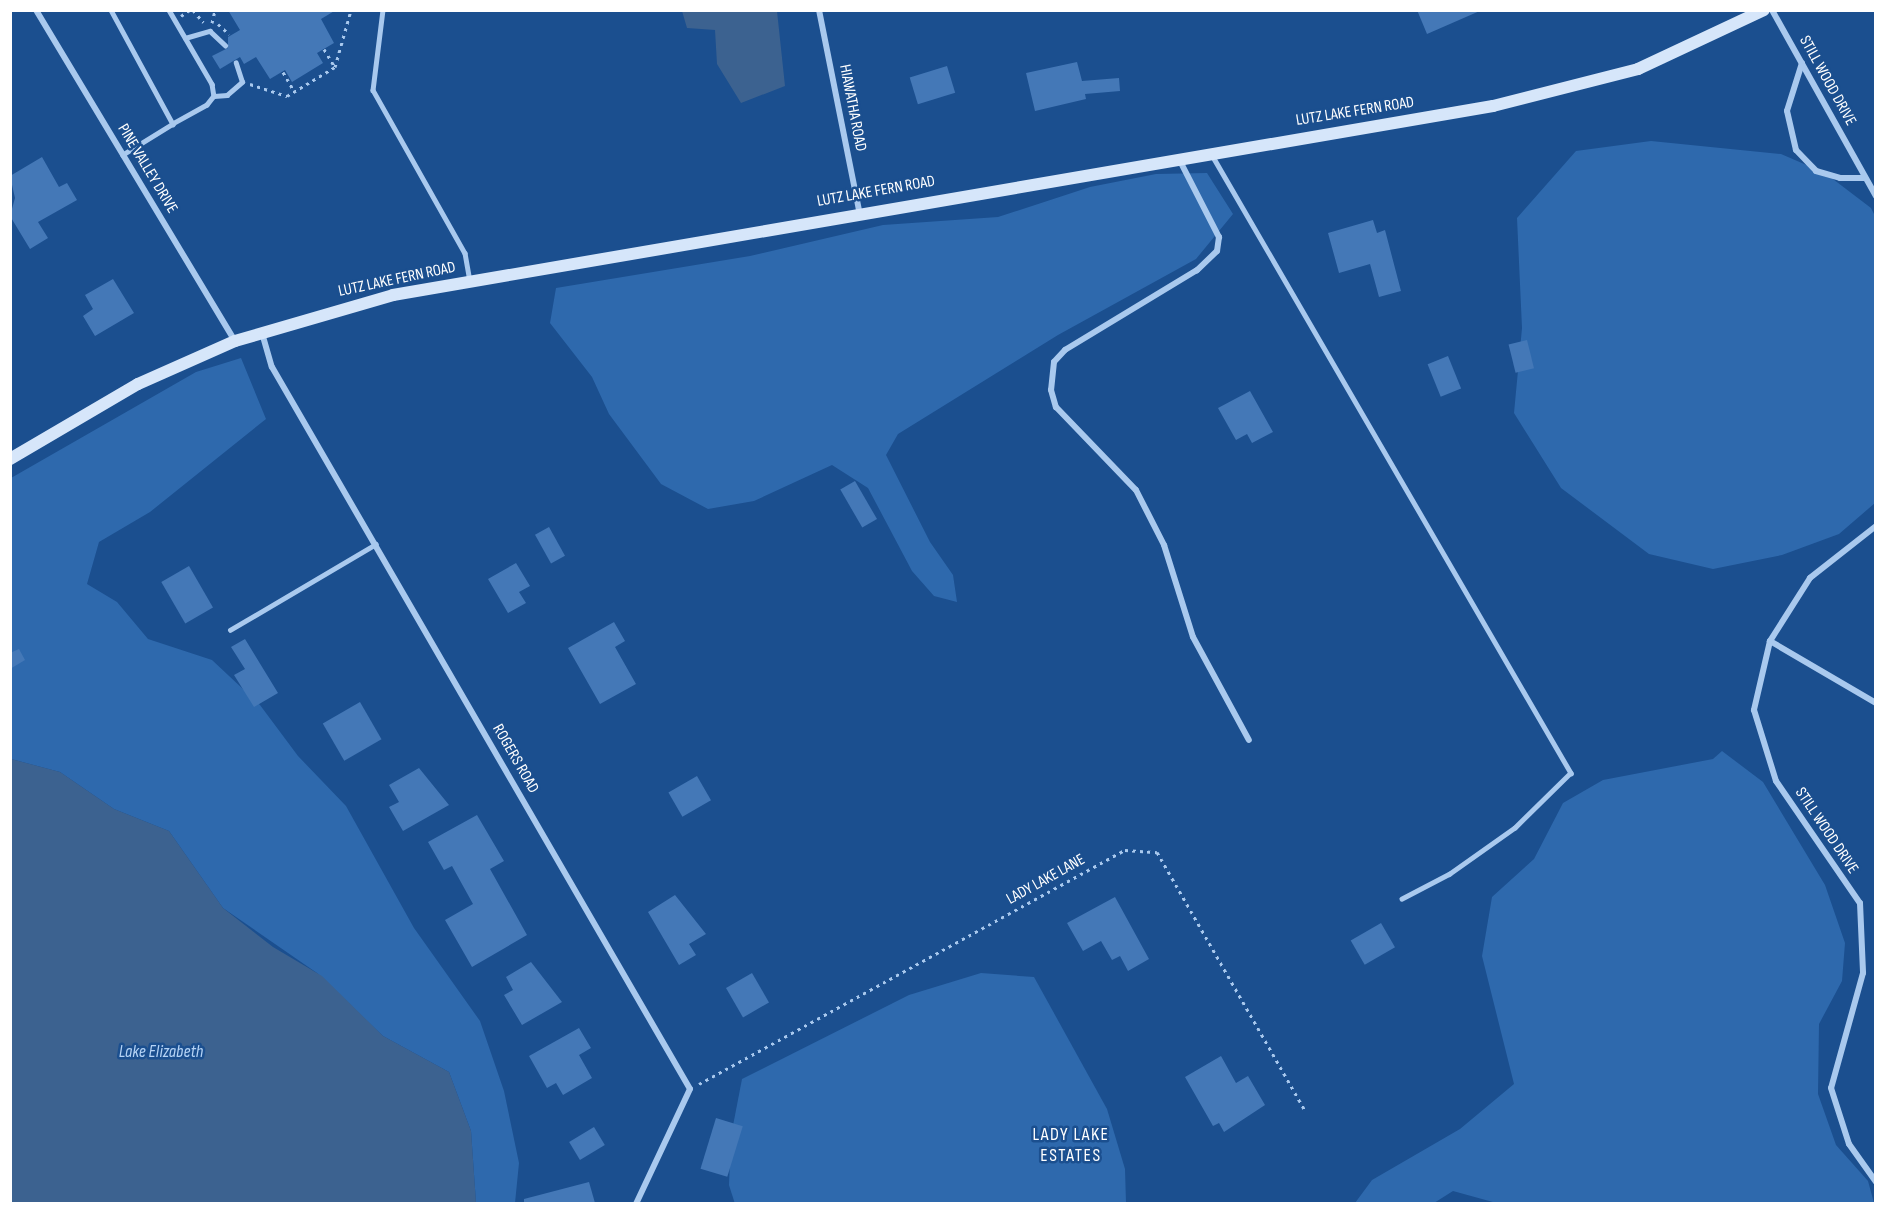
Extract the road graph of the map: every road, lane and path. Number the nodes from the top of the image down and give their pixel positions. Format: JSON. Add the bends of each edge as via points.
{"nodes":[{"id":1,"x":36,"y":10,"type":"edge"},
{"id":2,"x":111,"y":10,"type":"edge"},
{"id":3,"x":169,"y":10,"type":"edge"},
{"id":4,"x":215,"y":10,"type":"edge"},
{"id":5,"x":351,"y":10,"type":"edge"},
{"id":6,"x":819,"y":10,"type":"edge"},
{"id":7,"x":1764,"y":10,"type":"edge"},
{"id":8,"x":1772,"y":10,"type":"edge"},
{"id":9,"x":384,"y":11,"type":"edge"},
{"id":10,"x":212,"y":23,"type":"dead end"},
{"id":11,"x":185,"y":38,"type":"junction"},
{"id":12,"x":225,"y":45,"type":"dead end"},
{"id":13,"x":324,"y":49,"type":"dead end"},
{"id":14,"x":236,"y":63,"type":"dead end"},
{"id":15,"x":1802,"y":63,"type":"junction"},
{"id":16,"x":335,"y":67,"type":"junction"},
{"id":17,"x":283,"y":72,"type":"dead end"},
{"id":18,"x":250,"y":84,"type":"dead end"},
{"id":19,"x":294,"y":91,"type":"junction"},
{"id":20,"x":214,"y":96,"type":"junction"},
{"id":21,"x":173,"y":124,"type":"junction"},
{"id":22,"x":1210,"y":153,"type":"junction"},
{"id":23,"x":123,"y":155,"type":"junction"},
{"id":24,"x":1179,"y":158,"type":"junction"},
{"id":25,"x":1865,"y":178,"type":"junction"},
{"id":26,"x":1875,"y":196,"type":"edge"},
{"id":27,"x":859,"y":211,"type":"junction"},
{"id":28,"x":470,"y":281,"type":"junction"},
{"id":29,"x":262,"y":331,"type":"junction"},
{"id":30,"x":235,"y":341,"type":"junction"},
{"id":31,"x":10,"y":459,"type":"edge"},
{"id":32,"x":1875,"y":526,"type":"edge"},
{"id":33,"x":376,"y":544,"type":"junction"},
{"id":34,"x":230,"y":630,"type":"dead end"},
{"id":35,"x":1770,"y":641,"type":"junction"},
{"id":36,"x":1875,"y":703,"type":"edge"},
{"id":37,"x":1249,"y":740,"type":"dead end"},
{"id":38,"x":1402,"y":899,"type":"dead end"},
{"id":39,"x":690,"y":1089,"type":"junction"},
{"id":40,"x":1305,"y":1110,"type":"dead end"},
{"id":41,"x":1875,"y":1182,"type":"edge"},
{"id":42,"x":636,"y":1203,"type":"edge"}],
"edges":[{"from":1,"to":23,"type":"street","name":"PINE VALLEY DRIVE"},
{"from":2,"to":21,"type":"lane"},
{"from":3,"to":11,"type":"lane"},
{"from":4,"to":10,"type":"path"},
{"from":5,"to":16,"type":"path"},
{"from":6,"to":27,"type":"street","name":"HIAWATHA ROAD"},
{"from":7,"to":22,"type":"main road","name":"LUTZ LAKE FERN ROAD","via":[[1638,69],[1566,90]]},
{"from":8,"to":15,"type":"street","name":"STILL WOOD DRIVE"},
{"from":9,"to":28,"type":"lane","via":[[372,70],[374,90],[465,253]]},
{"from":11,"to":12,"type":"lane","via":[[210,31]]},
{"from":11,"to":20,"type":"lane"},
{"from":13,"to":16,"type":"path"},
{"from":14,"to":20,"type":"lane","via":[[242,82],[226,95]]},
{"from":15,"to":25,"type":"street","name":"STILL WOOD DRIVE"},
{"from":15,"to":25,"type":"street","via":[[1787,111],[1796,150],[1822,173]]},
{"from":16,"to":19,"type":"path"},
{"from":17,"to":19,"type":"path"},
{"from":18,"to":19,"type":"path","via":[[287,96]]},
{"from":20,"to":21,"type":"lane"},
{"from":21,"to":23,"type":"lane"},
{"from":22,"to":24,"type":"main road","name":"LUTZ LAKE FERN ROAD"},
{"from":22,"to":38,"type":"lane","via":[[1571,773],[1515,828],[1450,874]]},
{"from":23,"to":30,"type":"street","name":"PINE VALLEY DRIVE"},
{"from":24,"to":27,"type":"main road","name":"LUTZ LAKE FERN ROAD"},
{"from":24,"to":37,"type":"street","via":[[1219,237],[1216,251],[1197,270],[1065,350],[1054,362],[1051,390],[1056,407],[1136,490],[1164,545],[1193,637]]},
{"from":25,"to":26,"type":"street","name":"STILL WOOD DRIVE"},
{"from":27,"to":28,"type":"main road","name":"LUTZ LAKE FERN ROAD"},
{"from":28,"to":29,"type":"main road","name":"LUTZ LAKE FERN ROAD","via":[[393,295]]},
{"from":29,"to":30,"type":"main road","name":"LUTZ LAKE FERN ROAD"},
{"from":29,"to":33,"type":"street","name":"ROGERS ROAD","via":[[272,367]]},
{"from":30,"to":31,"type":"main road","name":"LUTZ LAKE FERN ROAD","via":[[138,384]]},
{"from":32,"to":35,"type":"street","name":"STILL WOOD DRIVE","via":[[1810,578]]},
{"from":33,"to":34,"type":"lane"},
{"from":33,"to":39,"type":"street","name":"ROGERS ROAD"},
{"from":35,"to":36,"type":"street"},
{"from":35,"to":41,"type":"street","name":"STILL WOOD DRIVE","via":[[1754,710],[1776,782],[1860,903],[1863,973],[1831,1088],[1849,1144]]},
{"from":39,"to":40,"type":"path","name":"LADY LAKE LANE","via":[[1125,850],[1157,852]]},
{"from":39,"to":42,"type":"street"}]}
